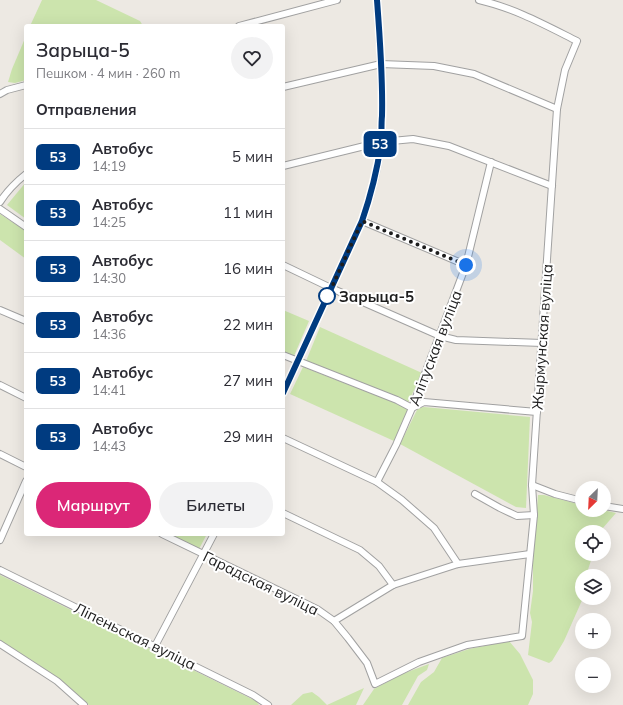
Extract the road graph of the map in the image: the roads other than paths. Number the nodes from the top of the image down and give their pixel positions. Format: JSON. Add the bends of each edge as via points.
{"nodes":[{"id":1,"x":337,"y":0,"type":"edge"},
{"id":2,"x":377,"y":0,"type":"edge"},
{"id":3,"x":479,"y":0,"type":"edge"},
{"id":4,"x":245,"y":24,"type":"edge"},
{"id":5,"x":381,"y":64,"type":"junction"},
{"id":6,"x":24,"y":86,"type":"edge"},
{"id":7,"x":285,"y":87,"type":"edge"},
{"id":8,"x":0,"y":94,"type":"edge"},
{"id":9,"x":557,"y":109,"type":"junction"},
{"id":10,"x":381,"y":142,"type":"junction"},
{"id":11,"x":491,"y":162,"type":"junction"},
{"id":12,"x":285,"y":166,"type":"edge"},
{"id":13,"x":24,"y":175,"type":"edge"},
{"id":14,"x":552,"y":186,"type":"junction"},
{"id":15,"x":0,"y":202,"type":"edge"},
{"id":16,"x":0,"y":209,"type":"edge"},
{"id":17,"x":362,"y":221,"type":"junction"},
{"id":18,"x":24,"y":226,"type":"edge"},
{"id":19,"x":466,"y":265,"type":"junction"},
{"id":20,"x":285,"y":266,"type":"edge"},
{"id":21,"x":331,"y":288,"type":"junction"},
{"id":22,"x":0,"y":310,"type":"edge"},
{"id":23,"x":24,"y":320,"type":"edge"},
{"id":24,"x":440,"y":336,"type":"junction"},
{"id":25,"x":542,"y":343,"type":"junction"},
{"id":26,"x":285,"y":356,"type":"edge"},
{"id":27,"x":298,"y":362,"type":"junction"},
{"id":28,"x":0,"y":385,"type":"edge"},
{"id":29,"x":285,"y":389,"type":"edge"},
{"id":30,"x":24,"y":397,"type":"edge"},
{"id":31,"x":412,"y":408,"type":"junction"},
{"id":32,"x":537,"y":412,"type":"junction"},
{"id":33,"x":285,"y":439,"type":"edge"},
{"id":34,"x":0,"y":454,"type":"edge"},
{"id":35,"x":24,"y":466,"type":"edge"},
{"id":36,"x":377,"y":482,"type":"junction"},
{"id":37,"x":532,"y":485,"type":"junction"},
{"id":38,"x":24,"y":486,"type":"edge"},
{"id":39,"x":475,"y":494,"type":"dead end"},
{"id":40,"x":575,"y":499,"type":"edge"},
{"id":41,"x":611,"y":507,"type":"edge"},
{"id":42,"x":623,"y":509,"type":"edge"},
{"id":43,"x":285,"y":514,"type":"edge"},
{"id":44,"x":534,"y":515,"type":"junction"},
{"id":45,"x":166,"y":536,"type":"edge"},
{"id":46,"x":213,"y":536,"type":"edge"},
{"id":47,"x":0,"y":540,"type":"edge"},
{"id":48,"x":203,"y":554,"type":"junction"},
{"id":49,"x":530,"y":554,"type":"junction"},
{"id":50,"x":458,"y":564,"type":"junction"},
{"id":51,"x":0,"y":570,"type":"edge"},
{"id":52,"x":393,"y":585,"type":"junction"},
{"id":53,"x":334,"y":621,"type":"junction"},
{"id":54,"x":0,"y":644,"type":"edge"},
{"id":55,"x":155,"y":646,"type":"junction"},
{"id":56,"x":375,"y":684,"type":"joint"},
{"id":57,"x":84,"y":705,"type":"edge"},
{"id":58,"x":268,"y":705,"type":"edge"}],
"edges":[{"from":1,"to":4,"type":"street"},
{"from":2,"to":5,"type":"street"},
{"from":3,"to":9,"type":"street","name":"Жырмунская вуліца","via":[[522,14],[576,41],[565,70]]},
{"from":5,"to":7,"type":"street"},
{"from":5,"to":9,"type":"street","via":[[434,66],[474,74]]},
{"from":5,"to":10,"type":"street"},
{"from":6,"to":8,"type":"street"},
{"from":9,"to":14,"type":"street","name":"Жырмунская вуліца"},
{"from":10,"to":11,"type":"street","via":[[413,139],[449,146]]},
{"from":10,"to":12,"type":"street"},
{"from":10,"to":17,"type":"street","via":[[371,196]]},
{"from":11,"to":14,"type":"street"},
{"from":11,"to":19,"type":"street","name":"Алітуская вуліца"},
{"from":13,"to":15,"type":"street","via":[[15,182]]},
{"from":14,"to":25,"type":"street","name":"Жырмунская вуліца"},
{"from":16,"to":18,"type":"street"},
{"from":17,"to":19,"type":"street"},
{"from":17,"to":21,"type":"street"},
{"from":19,"to":24,"type":"street","name":"Алітуская вуліца"},
{"from":20,"to":21,"type":"street"},
{"from":21,"to":24,"type":"street"},
{"from":21,"to":27,"type":"street"},
{"from":22,"to":23,"type":"street"},
{"from":24,"to":25,"type":"street","via":[[456,340]]},
{"from":24,"to":31,"type":"street","name":"Алітуская вуліца"},
{"from":25,"to":32,"type":"street","name":"Жырмунская вуліца"},
{"from":26,"to":27,"type":"street"},
{"from":27,"to":29,"type":"street"},
{"from":27,"to":31,"type":"street"},
{"from":28,"to":30,"type":"street"},
{"from":31,"to":32,"type":"street","via":[[424,402]]},
{"from":31,"to":36,"type":"street","name":"Алітуская вуліца"},
{"from":32,"to":37,"type":"street","name":"Жырмунская вуліца"},
{"from":33,"to":36,"type":"street"},
{"from":34,"to":35,"type":"street"},
{"from":36,"to":50,"type":"street","via":[[434,528]]},
{"from":37,"to":40,"type":"street"},
{"from":37,"to":44,"type":"street","name":"Жырмунская вуліца"},
{"from":38,"to":47,"type":"street"},
{"from":39,"to":44,"type":"street","via":[[517,516]]},
{"from":41,"to":42,"type":"street"},
{"from":43,"to":52,"type":"street","via":[[360,550],[379,566]]},
{"from":44,"to":49,"type":"street","name":"Жырмунская вуліца"},
{"from":45,"to":48,"type":"street","name":"Гарадская вуліца"},
{"from":46,"to":48,"type":"street"},
{"from":48,"to":53,"type":"street","name":"Гарадская вуліца","via":[[306,603]]},
{"from":48,"to":55,"type":"street"},
{"from":49,"to":50,"type":"street"},
{"from":49,"to":56,"type":"street","name":"Жырмунская вуліца","via":[[522,636],[467,646],[419,662]]},
{"from":50,"to":52,"type":"street"},
{"from":51,"to":55,"type":"street","name":"Ліпеньская вуліца"},
{"from":52,"to":53,"type":"street"},
{"from":53,"to":56,"type":"street","name":"Гарадская вуліца","via":[[367,664]]},
{"from":54,"to":57,"type":"street","via":[[57,681]]},
{"from":55,"to":58,"type":"street","name":"Ліпеньская вуліца"}]}
